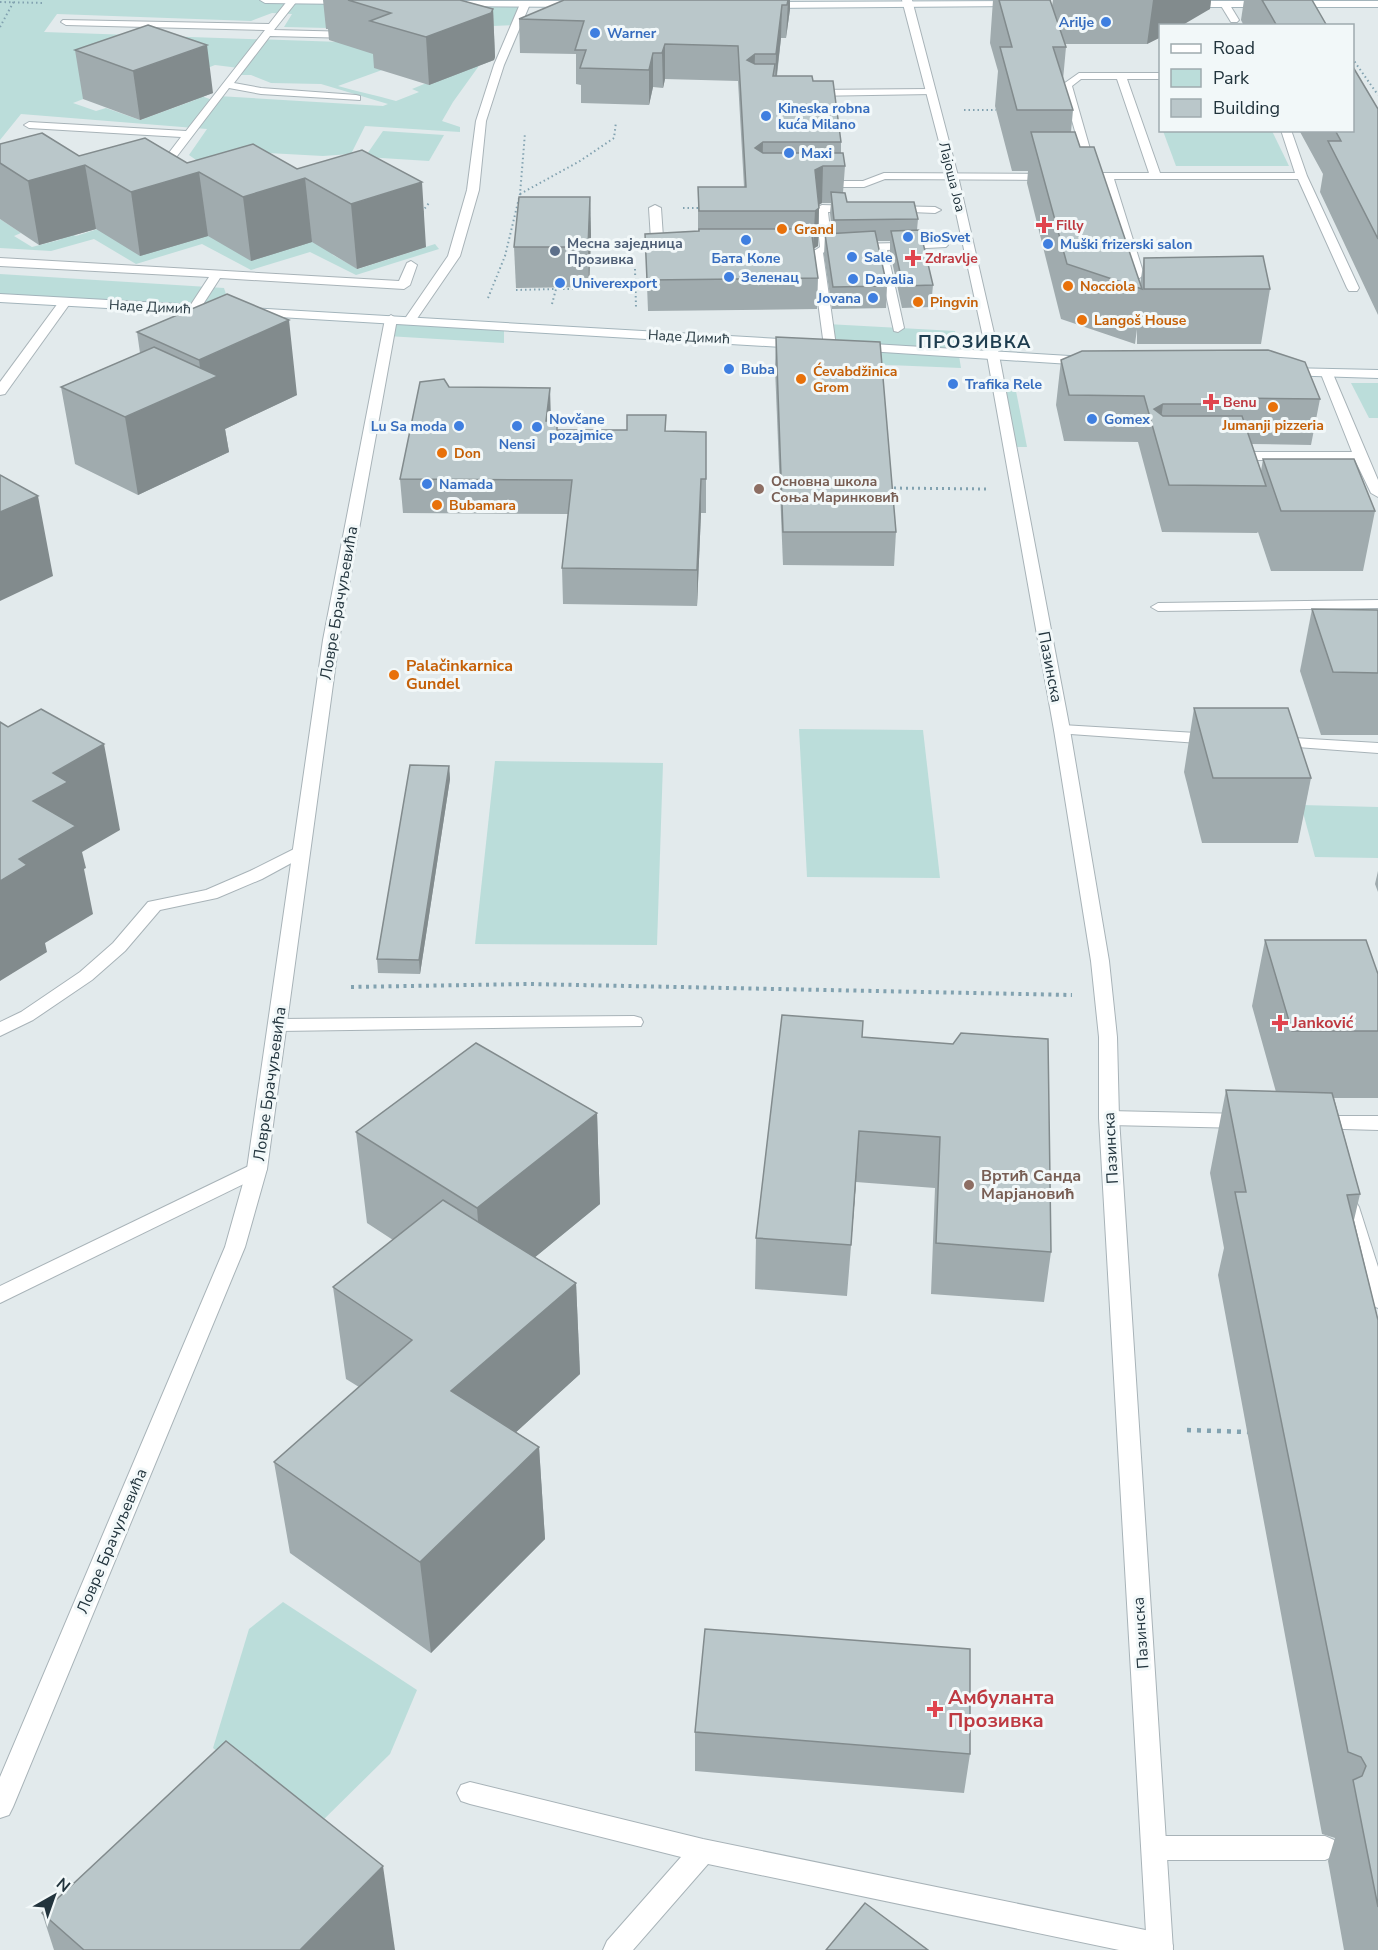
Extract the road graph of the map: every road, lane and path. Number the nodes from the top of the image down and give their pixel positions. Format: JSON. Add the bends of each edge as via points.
{"nodes":[{"id":1,"x":265,"y":0,"type":"edge"},
{"id":2,"x":14,"y":1,"type":"edge"},
{"id":3,"x":292,"y":1,"type":"edge"},
{"id":4,"x":0,"y":2,"type":"edge"},
{"id":5,"x":363,"y":2,"type":"edge"},
{"id":6,"x":525,"y":2,"type":"edge"},
{"id":7,"x":908,"y":2,"type":"edge"},
{"id":8,"x":49,"y":3,"type":"dead end"},
{"id":9,"x":433,"y":3,"type":"edge"},
{"id":10,"x":583,"y":4,"type":"edge"},
{"id":11,"x":1022,"y":4,"type":"edge"},
{"id":12,"x":1180,"y":4,"type":"dead end"},
{"id":13,"x":1225,"y":4,"type":"junction"},
{"id":14,"x":1378,"y":4,"type":"edge"},
{"id":15,"x":759,"y":5,"type":"edge"},
{"id":16,"x":1234,"y":20,"type":"dead end"},
{"id":17,"x":66,"y":22,"type":"dead end"},
{"id":18,"x":0,"y":27,"type":"edge"},
{"id":19,"x":269,"y":30,"type":"junction"},
{"id":20,"x":358,"y":35,"type":"dead end"},
{"id":21,"x":1354,"y":60,"type":"edge"},
{"id":22,"x":1122,"y":76,"type":"junction"},
{"id":23,"x":1159,"y":76,"type":"edge"},
{"id":24,"x":227,"y":85,"type":"junction"},
{"id":25,"x":930,"y":92,"type":"junction"},
{"id":26,"x":800,"y":93,"type":"edge"},
{"id":27,"x":1378,"y":96,"type":"edge"},
{"id":28,"x":356,"y":98,"type":"dead end"},
{"id":29,"x":960,"y":110,"type":"dead end"},
{"id":30,"x":996,"y":110,"type":"dead end"},
{"id":31,"x":616,"y":122,"type":"dead end"},
{"id":32,"x":29,"y":125,"type":"dead end"},
{"id":33,"x":1287,"y":132,"type":"edge"},
{"id":34,"x":525,"y":133,"type":"dead end"},
{"id":35,"x":189,"y":134,"type":"junction"},
{"id":36,"x":164,"y":166,"type":"edge"},
{"id":37,"x":953,"y":176,"type":"junction"},
{"id":38,"x":1093,"y":176,"type":"junction"},
{"id":39,"x":1107,"y":176,"type":"junction"},
{"id":40,"x":1156,"y":176,"type":"junction"},
{"id":41,"x":1302,"y":176,"type":"junction"},
{"id":42,"x":807,"y":184,"type":"edge"},
{"id":43,"x":520,"y":194,"type":"junction"},
{"id":44,"x":655,"y":208,"type":"joint"},
{"id":45,"x":703,"y":208,"type":"edge"},
{"id":46,"x":935,"y":210,"type":"dead end"},
{"id":47,"x":942,"y":245,"type":"dead end"},
{"id":48,"x":881,"y":247,"type":"junction"},
{"id":49,"x":821,"y":251,"type":"junction"},
{"id":50,"x":783,"y":254,"type":"edge"},
{"id":51,"x":670,"y":255,"type":"edge"},
{"id":52,"x":0,"y":262,"type":"edge"},
{"id":53,"x":635,"y":264,"type":"dead end"},
{"id":54,"x":411,"y":265,"type":"dead end"},
{"id":55,"x":217,"y":274,"type":"junction"},
{"id":56,"x":1138,"y":275,"type":"edge"},
{"id":57,"x":1353,"y":288,"type":"dead end"},
{"id":58,"x":556,"y":289,"type":"junction"},
{"id":59,"x":635,"y":289,"type":"junction"},
{"id":60,"x":654,"y":289,"type":"edge"},
{"id":61,"x":516,"y":290,"type":"dead end"},
{"id":62,"x":0,"y":298,"type":"edge"},
{"id":63,"x":65,"y":302,"type":"junction"},
{"id":64,"x":486,"y":303,"type":"dead end"},
{"id":65,"x":551,"y":308,"type":"dead end"},
{"id":66,"x":194,"y":309,"type":"junction"},
{"id":67,"x":636,"y":314,"type":"dead end"},
{"id":68,"x":391,"y":319,"type":"junction"},
{"id":69,"x":410,"y":320,"type":"junction"},
{"id":70,"x":898,"y":328,"type":"dead end"},
{"id":71,"x":818,"y":345,"type":"junction"},
{"id":72,"x":993,"y":355,"type":"junction"},
{"id":73,"x":1102,"y":362,"type":"edge"},
{"id":74,"x":1269,"y":371,"type":"edge"},
{"id":75,"x":1327,"y":374,"type":"junction"},
{"id":76,"x":1378,"y":374,"type":"edge"},
{"id":77,"x":0,"y":391,"type":"edge"},
{"id":78,"x":1216,"y":456,"type":"edge"},
{"id":79,"x":1359,"y":456,"type":"junction"},
{"id":80,"x":888,"y":488,"type":"edge"},
{"id":81,"x":1016,"y":489,"type":"junction"},
{"id":82,"x":1378,"y":493,"type":"edge"},
{"id":83,"x":1378,"y":604,"type":"edge"},
{"id":84,"x":1158,"y":607,"type":"dead end"},
{"id":85,"x":1062,"y":730,"type":"junction"},
{"id":86,"x":1234,"y":740,"type":"edge"},
{"id":87,"x":1258,"y":741,"type":"edge"},
{"id":88,"x":1378,"y":748,"type":"edge"},
{"id":89,"x":302,"y":850,"type":"junction"},
{"id":90,"x":351,"y":987,"type":"dead end"},
{"id":91,"x":1072,"y":995,"type":"dead end"},
{"id":92,"x":633,"y":1022,"type":"dead end"},
{"id":93,"x":279,"y":1025,"type":"junction"},
{"id":94,"x":0,"y":1030,"type":"edge"},
{"id":95,"x":1109,"y":1118,"type":"junction"},
{"id":96,"x":1266,"y":1122,"type":"edge"},
{"id":97,"x":1300,"y":1122,"type":"edge"},
{"id":98,"x":1322,"y":1123,"type":"junction"},
{"id":99,"x":1378,"y":1123,"type":"edge"},
{"id":100,"x":1329,"y":1145,"type":"edge"},
{"id":101,"x":257,"y":1169,"type":"junction"},
{"id":102,"x":1343,"y":1189,"type":"edge"},
{"id":103,"x":0,"y":1295,"type":"edge"},
{"id":104,"x":1378,"y":1300,"type":"edge"},
{"id":105,"x":1187,"y":1430,"type":"dead end"},
{"id":106,"x":1248,"y":1432,"type":"dead end"},
{"id":107,"x":470,"y":1793,"type":"dead end"},
{"id":108,"x":0,"y":1807,"type":"edge"},
{"id":109,"x":1155,"y":1848,"type":"junction"},
{"id":110,"x":1325,"y":1848,"type":"dead end"},
{"id":111,"x":703,"y":1851,"type":"junction"},
{"id":112,"x":1160,"y":1948,"type":"edge"},
{"id":113,"x":616,"y":1950,"type":"edge"}],
"edges":[{"from":1,"to":3,"type":"street"},
{"from":2,"to":4,"type":"path"},
{"from":2,"to":8,"type":"path"},
{"from":2,"to":18,"type":"path"},
{"from":3,"to":5,"type":"street"},
{"from":3,"to":19,"type":"street"},
{"from":6,"to":9,"type":"street"},
{"from":6,"to":10,"type":"street"},
{"from":6,"to":69,"type":"street","via":[[481,121],[473,190],[454,256]]},
{"from":7,"to":11,"type":"street"},
{"from":7,"to":15,"type":"street"},
{"from":7,"to":25,"type":"street","name":"Лајоша Јоа"},
{"from":12,"to":13,"type":"street"},
{"from":13,"to":14,"type":"street"},
{"from":13,"to":16,"type":"street"},
{"from":17,"to":19,"type":"street"},
{"from":19,"to":20,"type":"street"},
{"from":19,"to":24,"type":"street"},
{"from":21,"to":27,"type":"path"},
{"from":22,"to":23,"type":"street"},
{"from":22,"to":38,"type":"street","via":[[1080,76],[1067,85]]},
{"from":22,"to":40,"type":"street"},
{"from":24,"to":28,"type":"street"},
{"from":24,"to":35,"type":"street"},
{"from":25,"to":26,"type":"street"},
{"from":25,"to":37,"type":"street","name":"Лајоша Јоа"},
{"from":29,"to":30,"type":"path"},
{"from":31,"to":43,"type":"path","via":[[614,138],[562,173]]},
{"from":32,"to":35,"type":"street"},
{"from":33,"to":41,"type":"street"},
{"from":34,"to":43,"type":"path"},
{"from":35,"to":36,"type":"street"},
{"from":37,"to":38,"type":"street"},
{"from":37,"to":42,"type":"street","via":[[884,176],[864,184]]},
{"from":37,"to":72,"type":"street","name":"Лајоша Јоа"},
{"from":38,"to":39,"type":"street"},
{"from":39,"to":40,"type":"street"},
{"from":39,"to":56,"type":"street"},
{"from":40,"to":41,"type":"street"},
{"from":41,"to":57,"type":"street"},
{"from":43,"to":64,"type":"path","via":[[504,256]]},
{"from":44,"to":45,"type":"path"},
{"from":44,"to":51,"type":"street","via":[[658,255]]},
{"from":46,"to":49,"type":"street","via":[[822,208]]},
{"from":47,"to":48,"type":"street"},
{"from":48,"to":49,"type":"street"},
{"from":48,"to":70,"type":"street"},
{"from":49,"to":50,"type":"street"},
{"from":49,"to":71,"type":"street"},
{"from":52,"to":55,"type":"street"},
{"from":53,"to":59,"type":"path"},
{"from":54,"to":55,"type":"street","via":[[404,285]]},
{"from":55,"to":66,"type":"street"},
{"from":58,"to":59,"type":"path"},
{"from":58,"to":61,"type":"path"},
{"from":58,"to":65,"type":"path"},
{"from":59,"to":60,"type":"path"},
{"from":59,"to":67,"type":"path"},
{"from":62,"to":63,"type":"street","name":"Наде Димић"},
{"from":63,"to":66,"type":"street","name":"Наде Димић"},
{"from":63,"to":77,"type":"street"},
{"from":66,"to":68,"type":"street","name":"Наде Димић"},
{"from":68,"to":69,"type":"street","name":"Наде Димић"},
{"from":68,"to":89,"type":"street","name":"Ловре Брачуљевића","via":[[331,640]]},
{"from":69,"to":71,"type":"street","name":"Наде Димић"},
{"from":71,"to":72,"type":"street","name":"Наде Димић"},
{"from":72,"to":73,"type":"street","name":"Наде Димић"},
{"from":72,"to":81,"type":"street","name":"Пазинска"},
{"from":74,"to":75,"type":"street"},
{"from":75,"to":76,"type":"street"},
{"from":75,"to":79,"type":"street"},
{"from":78,"to":79,"type":"street"},
{"from":79,"to":82,"type":"street"},
{"from":80,"to":81,"type":"path"},
{"from":81,"to":85,"type":"street","name":"Пазинска"},
{"from":83,"to":84,"type":"street"},
{"from":85,"to":86,"type":"street"},
{"from":85,"to":95,"type":"street","name":"Пазинска","via":[[1100,961],[1108,1037]]},
{"from":87,"to":88,"type":"street"},
{"from":89,"to":93,"type":"street","name":"Ловре Брачуљевића"},
{"from":89,"to":94,"type":"street","via":[[211,894],[154,906],[86,976]]},
{"from":90,"to":91,"type":"path","via":[[530,984]]},
{"from":92,"to":93,"type":"street"},
{"from":93,"to":101,"type":"street","name":"Ловре Брачуљевића"},
{"from":95,"to":96,"type":"street"},
{"from":95,"to":109,"type":"street","name":"Пазинска"},
{"from":97,"to":98,"type":"street"},
{"from":98,"to":99,"type":"street"},
{"from":98,"to":100,"type":"street"},
{"from":101,"to":103,"type":"street"},
{"from":101,"to":108,"type":"street","name":"Ловре Брачуљевића","via":[[235,1247]]},
{"from":102,"to":104,"type":"street"},
{"from":105,"to":106,"type":"path"},
{"from":107,"to":111,"type":"street"},
{"from":109,"to":110,"type":"street"},
{"from":109,"to":112,"type":"street","name":"Пазинска"},
{"from":111,"to":112,"type":"street"},
{"from":111,"to":113,"type":"street"}]}
